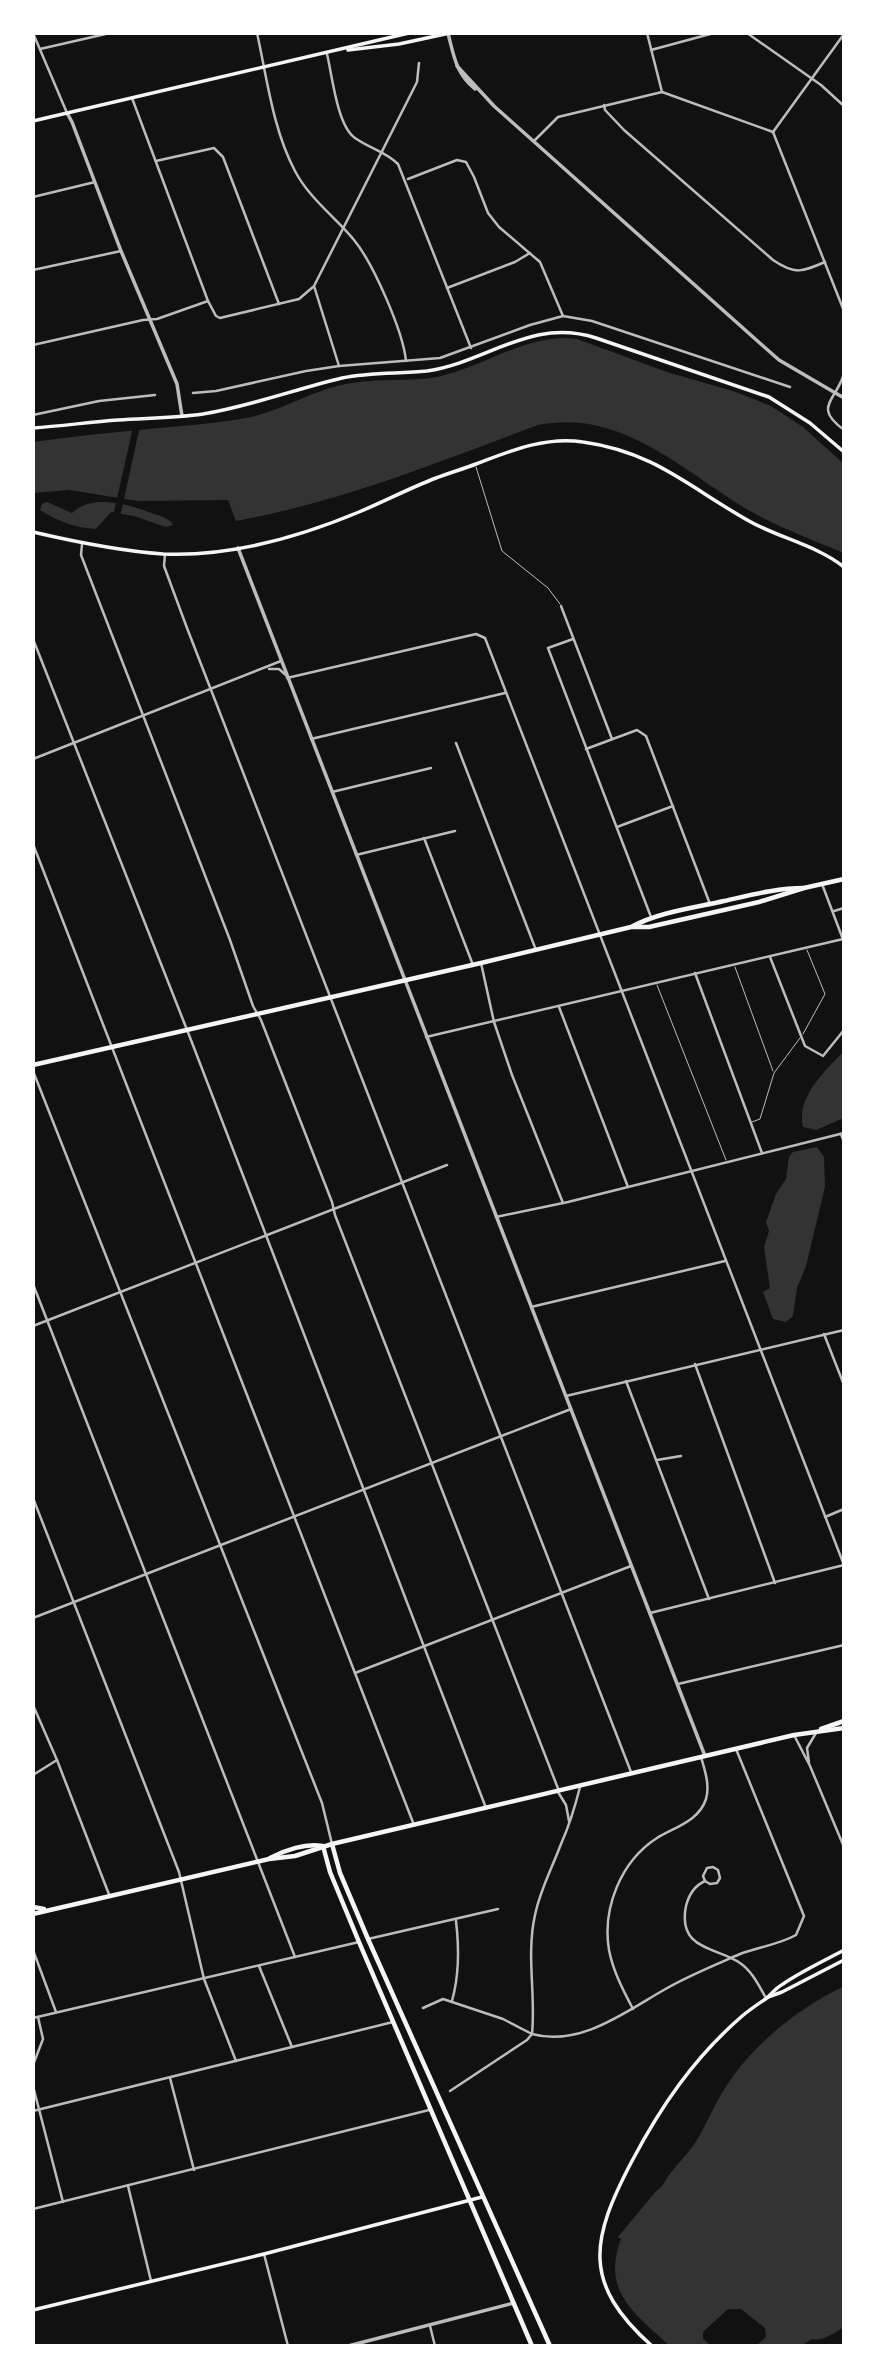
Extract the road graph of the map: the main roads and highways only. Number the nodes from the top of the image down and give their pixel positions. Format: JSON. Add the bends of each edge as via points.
{"nodes":[{"id":1,"x":409,"y":33,"type":"edge"},
{"id":2,"x":448,"y":33,"type":"edge"},
{"id":3,"x":341,"y":50,"type":"junction"},
{"id":4,"x":33,"y":121,"type":"edge"},
{"id":5,"x":33,"y":428,"type":"edge"},
{"id":6,"x":844,"y":452,"type":"edge"},
{"id":7,"x":33,"y":532,"type":"edge"},
{"id":8,"x":844,"y":567,"type":"edge"},
{"id":9,"x":844,"y":879,"type":"edge"},
{"id":10,"x":804,"y":888,"type":"junction"},
{"id":11,"x":710,"y":904,"type":"junction"},
{"id":12,"x":712,"y":912,"type":"junction"},
{"id":13,"x":631,"y":927,"type":"junction"},
{"id":14,"x":33,"y":1065,"type":"edge"},
{"id":15,"x":844,"y":1721,"type":"edge"},
{"id":16,"x":844,"y":1728,"type":"edge"},
{"id":17,"x":817,"y":1730,"type":"junction"},
{"id":18,"x":332,"y":1844,"type":"junction"},
{"id":19,"x":323,"y":1846,"type":"junction"},
{"id":20,"x":33,"y":1908,"type":"edge"},
{"id":21,"x":51,"y":1910,"type":"junction"},
{"id":22,"x":33,"y":1914,"type":"edge"},
{"id":23,"x":844,"y":1950,"type":"edge"},
{"id":24,"x":844,"y":1959,"type":"edge"},
{"id":25,"x":766,"y":1998,"type":"junction"},
{"id":26,"x":482,"y":2197,"type":"junction"},
{"id":27,"x":471,"y":2200,"type":"junction"},
{"id":28,"x":33,"y":2310,"type":"edge"},
{"id":29,"x":532,"y":2346,"type":"edge"},
{"id":30,"x":550,"y":2346,"type":"edge"},
{"id":31,"x":652,"y":2346,"type":"edge"}],
"edges":[{"from":1,"to":3,"type":"main road"},
{"from":2,"to":3,"type":"main road"},
{"from":3,"to":4,"type":"main road"},
{"from":5,"to":6,"type":"main road","via":[[182,416],[342,379],[449,366],[527,336],[563,331],[769,397]]},
{"from":7,"to":8,"type":"main road","via":[[166,554],[238,548],[326,524],[510,451],[577,441],[611,448],[668,470],[753,523]]},
{"from":9,"to":10,"type":"main road"},
{"from":10,"to":11,"type":"main road"},
{"from":10,"to":12,"type":"main road"},
{"from":11,"to":12,"type":"main road"},
{"from":11,"to":13,"type":"main road","via":[[651,917]]},
{"from":12,"to":13,"type":"main road"},
{"from":13,"to":14,"type":"main road"},
{"from":15,"to":17,"type":"main road"},
{"from":16,"to":17,"type":"main road"},
{"from":17,"to":18,"type":"main road"},
{"from":18,"to":19,"type":"main road"},
{"from":18,"to":26,"type":"main road","via":[[368,1940]]},
{"from":19,"to":21,"type":"main road","via":[[312,1844],[258,1862]]},
{"from":19,"to":27,"type":"main road","via":[[429,2110]]},
{"from":20,"to":21,"type":"main road"},
{"from":21,"to":22,"type":"main road"},
{"from":23,"to":25,"type":"main road"},
{"from":24,"to":25,"type":"main road"},
{"from":25,"to":31,"type":"main road","via":[[726,2031],[684,2076],[649,2129],[607,2216],[600,2245],[604,2282],[618,2312]]},
{"from":26,"to":27,"type":"main road"},
{"from":26,"to":30,"type":"main road"},
{"from":27,"to":28,"type":"main road"},
{"from":27,"to":29,"type":"main road"}]}
